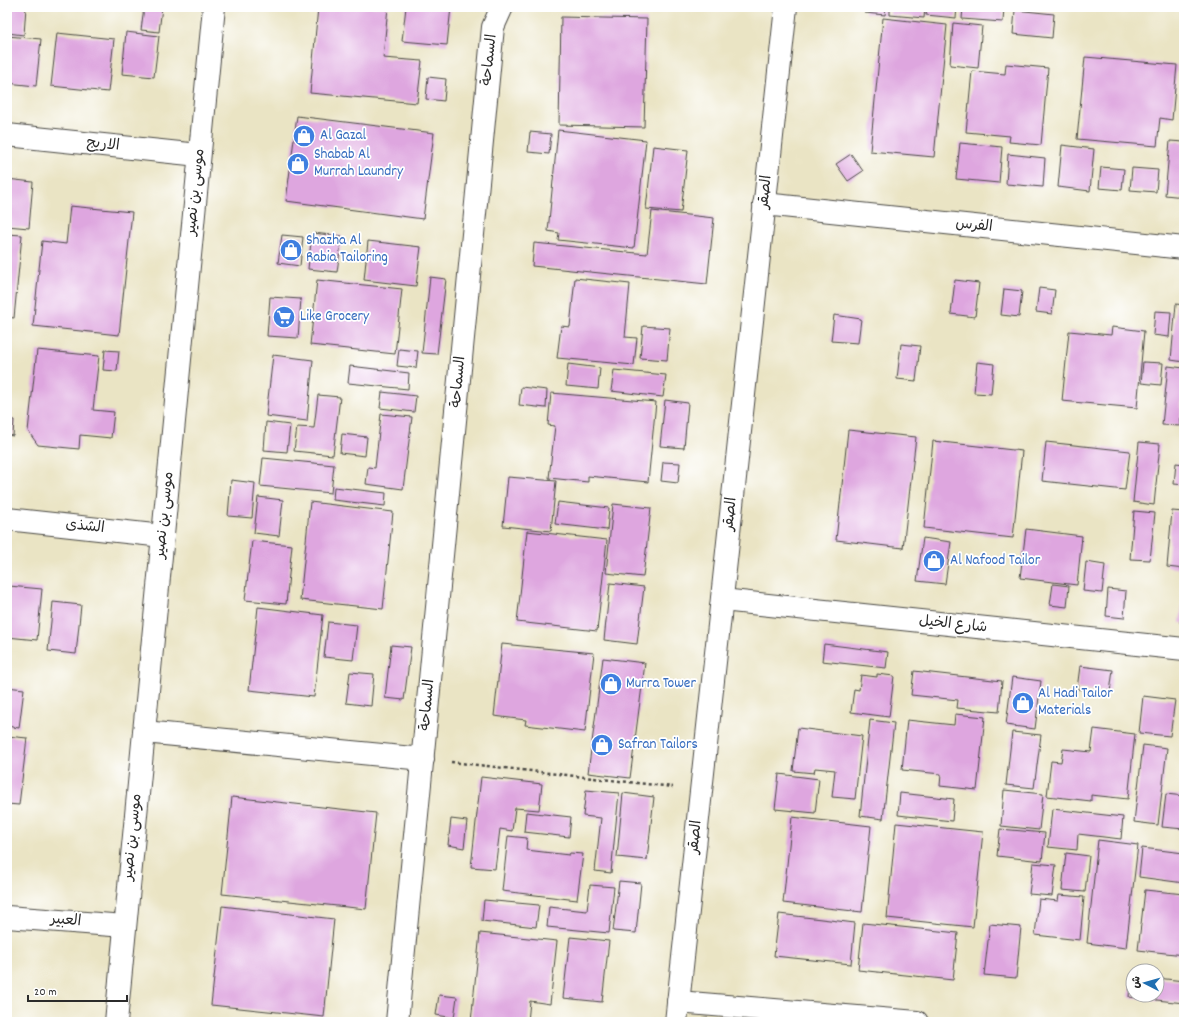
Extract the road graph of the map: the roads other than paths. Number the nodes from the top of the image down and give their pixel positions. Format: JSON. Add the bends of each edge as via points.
{"nodes":[{"id":1,"x":214,"y":7,"type":"edge"},
{"id":2,"x":502,"y":7,"type":"edge"},
{"id":3,"x":786,"y":7,"type":"edge"},
{"id":4,"x":7,"y":135,"type":"edge"},
{"id":5,"x":199,"y":154,"type":"junction"},
{"id":6,"x":764,"y":204,"type":"junction"},
{"id":7,"x":1184,"y":248,"type":"edge"},
{"id":8,"x":7,"y":519,"type":"edge"},
{"id":9,"x":163,"y":536,"type":"junction"},
{"id":10,"x":722,"y":600,"type":"junction"},
{"id":11,"x":1184,"y":649,"type":"edge"},
{"id":12,"x":144,"y":732,"type":"junction"},
{"id":13,"x":422,"y":759,"type":"junction"},
{"id":14,"x":7,"y":917,"type":"edge"},
{"id":15,"x":125,"y":926,"type":"junction"},
{"id":16,"x":677,"y":1012,"type":"edge"},
{"id":17,"x":116,"y":1022,"type":"edge"},
{"id":18,"x":397,"y":1022,"type":"edge"},
{"id":19,"x":917,"y":1022,"type":"edge"}],
"edges":[{"from":1,"to":5,"type":"street","name":"موسى بن نصير"},
{"from":2,"to":13,"type":"street","name":"السماحة","via":[[493,27]]},
{"from":3,"to":6,"type":"street","name":"الصقر"},
{"from":4,"to":5,"type":"street","name":"الاريج"},
{"from":5,"to":9,"type":"street","name":"موسى بن نصير"},
{"from":6,"to":7,"type":"street","name":"الفرس"},
{"from":6,"to":10,"type":"street","name":"الصقر"},
{"from":8,"to":9,"type":"street","name":"الشذى"},
{"from":9,"to":12,"type":"street","name":"موسى بن نصير"},
{"from":10,"to":11,"type":"street","name":"شارع الخيل"},
{"from":10,"to":16,"type":"street","name":"الصقر"},
{"from":12,"to":13,"type":"street"},
{"from":12,"to":15,"type":"street","name":"موسى بن نصير"},
{"from":13,"to":18,"type":"street","name":"السماحة"},
{"from":14,"to":15,"type":"street","name":"العبير"},
{"from":15,"to":17,"type":"street","name":"موسى بن نصير"},
{"from":16,"to":19,"type":"street"}]}
